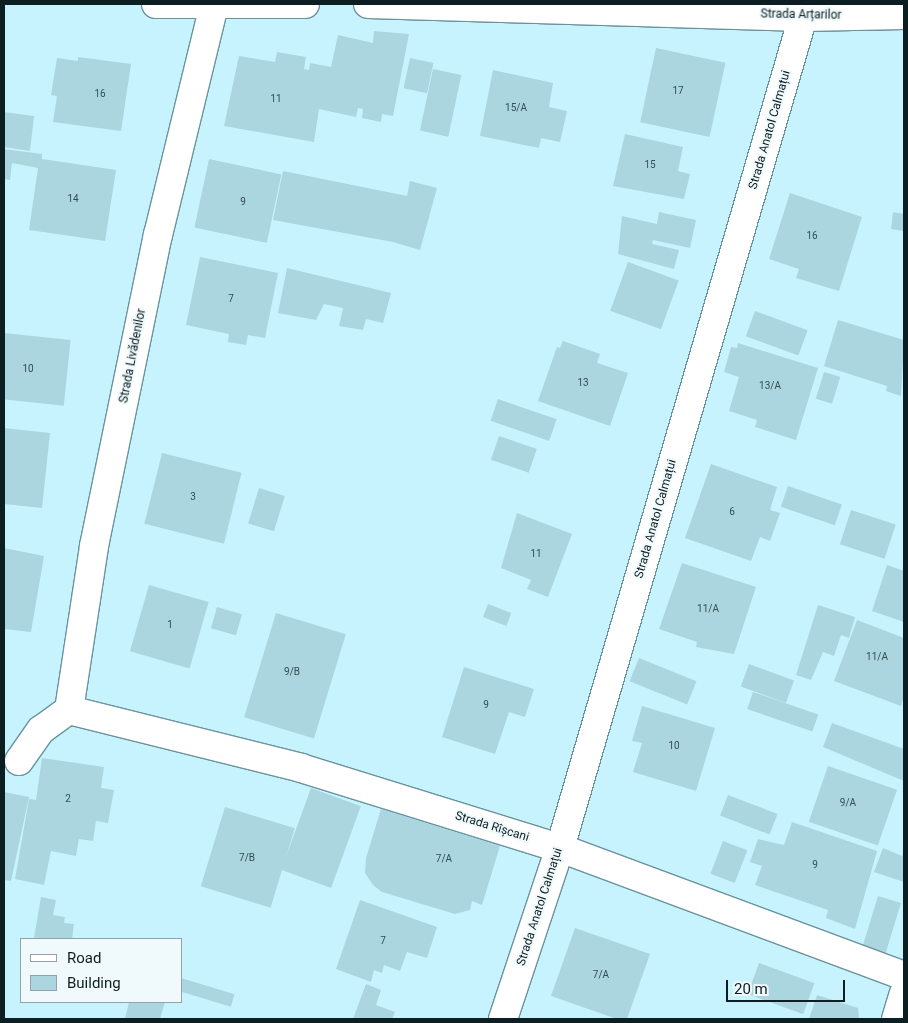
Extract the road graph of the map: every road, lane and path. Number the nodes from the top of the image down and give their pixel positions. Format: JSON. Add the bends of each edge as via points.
{"nodes":[{"id":1,"x":156,"y":4,"type":"edge"},
{"id":2,"x":305,"y":4,"type":"edge"},
{"id":3,"x":368,"y":4,"type":"edge"},
{"id":4,"x":214,"y":6,"type":"junction"},
{"id":5,"x":904,"y":15,"type":"edge"},
{"id":6,"x":803,"y":17,"type":"junction"},
{"id":7,"x":69,"y":710,"type":"junction"},
{"id":8,"x":19,"y":761,"type":"dead end"},
{"id":9,"x":560,"y":848,"type":"junction"},
{"id":10,"x":904,"y":976,"type":"edge"},
{"id":11,"x":904,"y":993,"type":"edge"},
{"id":12,"x":503,"y":1019,"type":"edge"},
{"id":13,"x":896,"y":1019,"type":"edge"}],
"edges":[{"from":1,"to":4,"type":"street"},
{"from":2,"to":4,"type":"street"},
{"from":3,"to":6,"type":"street","name":"Strada Arțarilor"},
{"from":4,"to":7,"type":"street","name":"Strada Livădenilor","via":[[158,235],[94,546]]},
{"from":5,"to":6,"type":"street","name":"Strada Arțarilor"},
{"from":6,"to":9,"type":"street","name":"Strada Anatol Calmațui"},
{"from":7,"to":8,"type":"street","via":[[41,730]]},
{"from":7,"to":9,"type":"street","name":"Strada Rîșcani","via":[[301,768]]},
{"from":9,"to":10,"type":"street","name":"Strada Rîșcani"},
{"from":9,"to":12,"type":"street","name":"Strada Anatol Calmațui"},
{"from":11,"to":13,"type":"street"}]}
